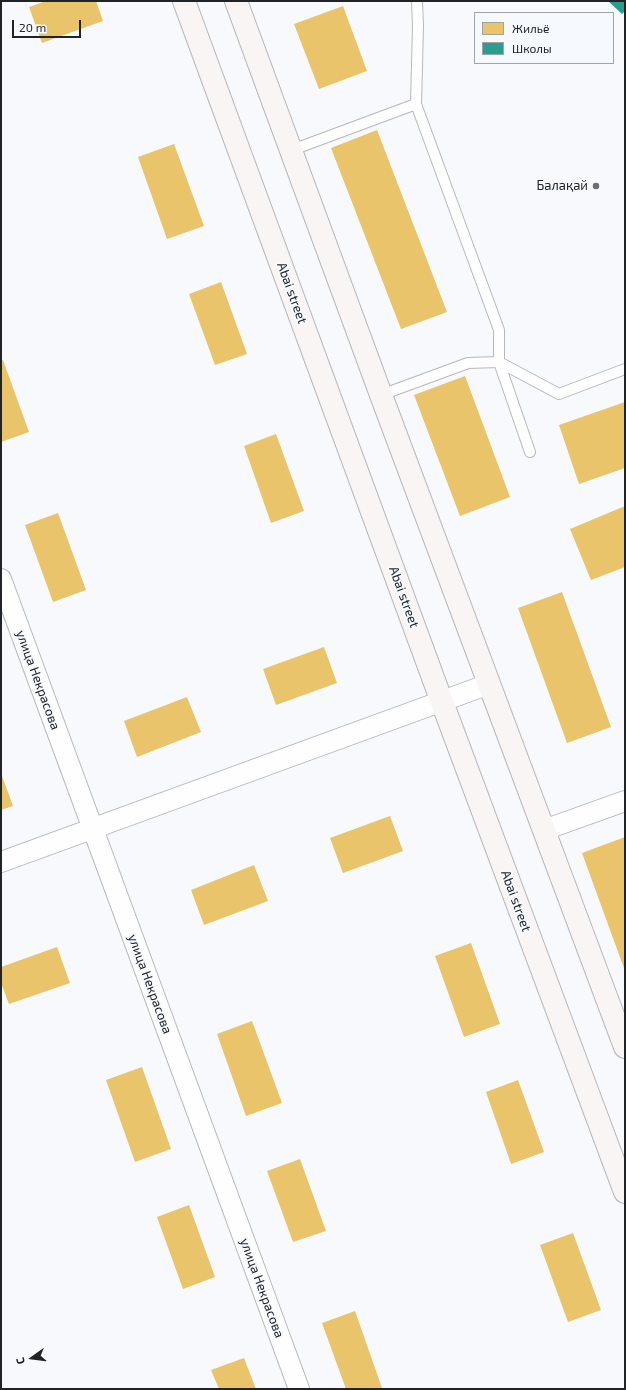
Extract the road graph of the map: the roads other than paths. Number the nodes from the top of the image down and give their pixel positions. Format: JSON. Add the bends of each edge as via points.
{"nodes":[{"id":1,"x":184,"y":1,"type":"edge"},
{"id":2,"x":236,"y":1,"type":"edge"},
{"id":3,"x":417,"y":1,"type":"edge"},
{"id":4,"x":416,"y":104,"type":"junction"},
{"id":5,"x":292,"y":150,"type":"junction"},
{"id":6,"x":499,"y":362,"type":"junction"},
{"id":7,"x":625,"y":369,"type":"edge"},
{"id":8,"x":381,"y":395,"type":"junction"},
{"id":9,"x":530,"y":452,"type":"dead end"},
{"id":10,"x":1,"y":579,"type":"edge"},
{"id":11,"x":489,"y":684,"type":"junction"},
{"id":12,"x":442,"y":702,"type":"junction"},
{"id":13,"x":625,"y":801,"type":"edge"},
{"id":14,"x":93,"y":829,"type":"junction"},
{"id":15,"x":544,"y":830,"type":"junction"},
{"id":16,"x":1,"y":862,"type":"edge"},
{"id":17,"x":625,"y":1047,"type":"edge"},
{"id":18,"x":625,"y":1192,"type":"edge"},
{"id":19,"x":299,"y":1389,"type":"edge"}],
"edges":[{"from":1,"to":12,"type":"street","name":"Abai street"},
{"from":2,"to":5,"type":"street"},
{"from":3,"to":4,"type":"lane"},
{"from":4,"to":5,"type":"lane"},
{"from":4,"to":6,"type":"lane","via":[[499,330]]},
{"from":5,"to":8,"type":"street"},
{"from":6,"to":7,"type":"lane","via":[[559,394]]},
{"from":6,"to":8,"type":"lane","via":[[468,363]]},
{"from":6,"to":9,"type":"lane"},
{"from":8,"to":11,"type":"street"},
{"from":10,"to":14,"type":"street","name":"улица Некрасова"},
{"from":11,"to":12,"type":"street"},
{"from":11,"to":15,"type":"street"},
{"from":12,"to":14,"type":"street"},
{"from":12,"to":18,"type":"street","name":"Abai street"},
{"from":13,"to":15,"type":"street"},
{"from":14,"to":16,"type":"street"},
{"from":14,"to":19,"type":"street","name":"улица Некрасова"},
{"from":15,"to":17,"type":"street"}]}
